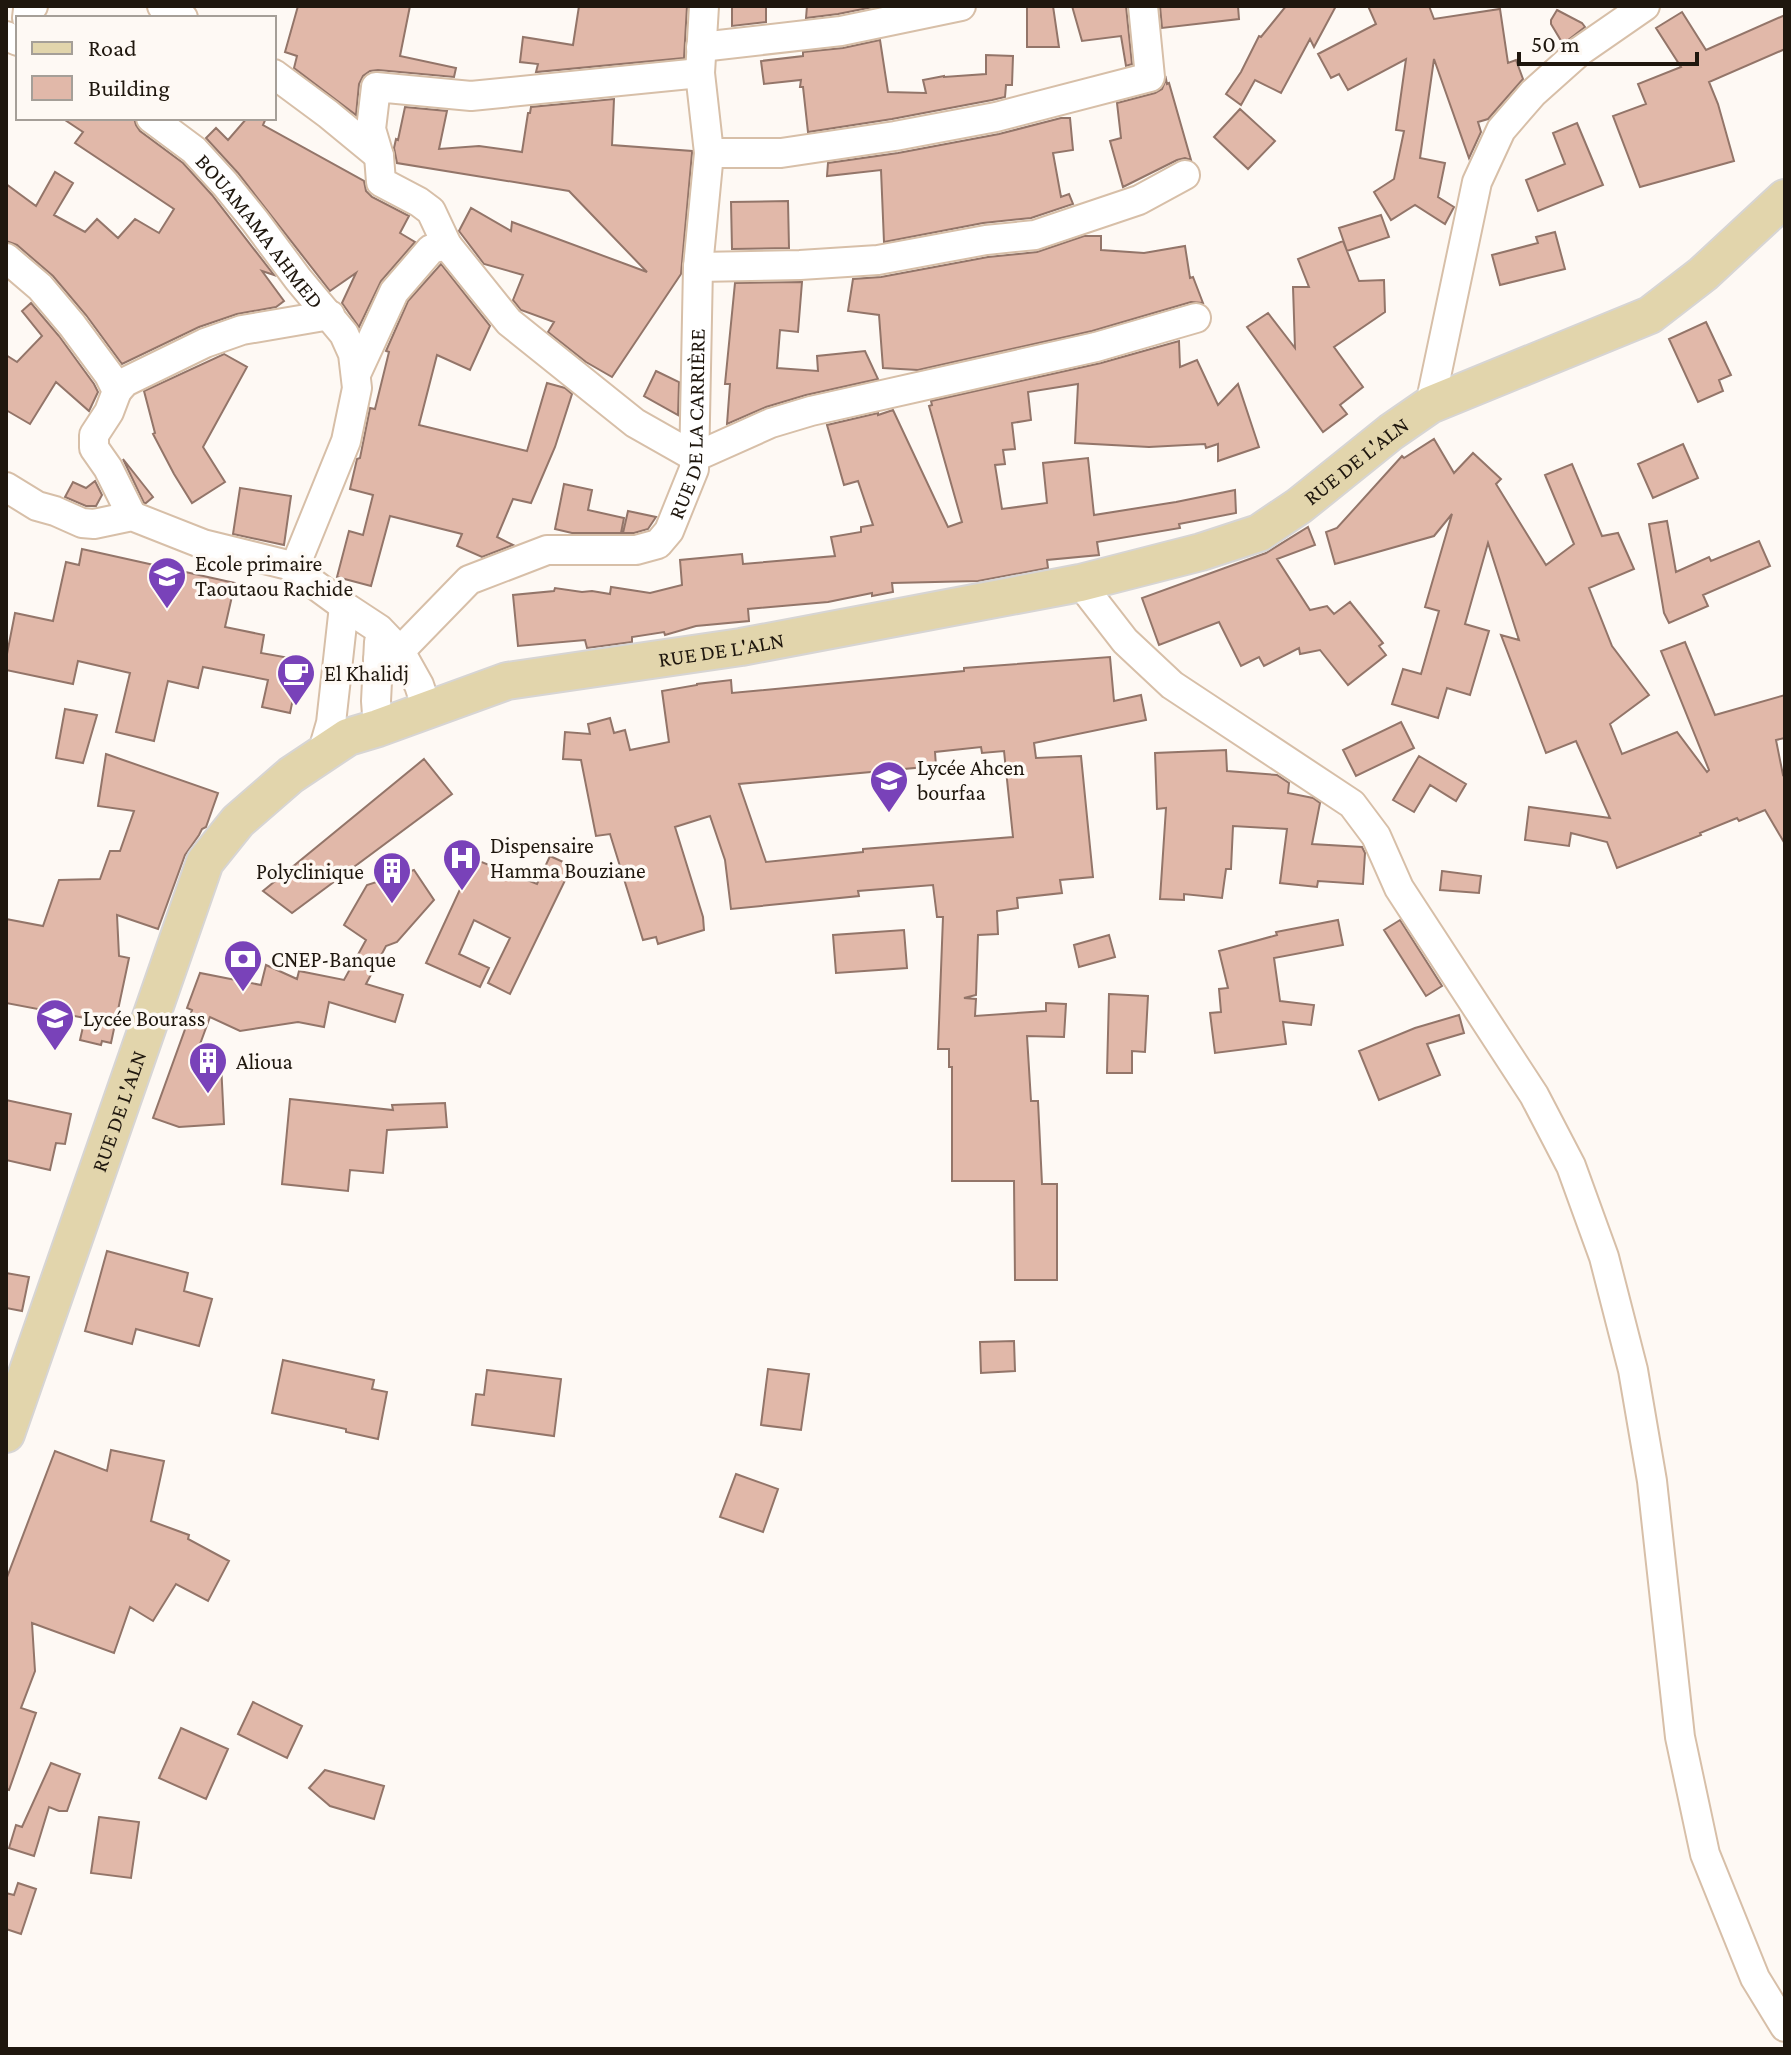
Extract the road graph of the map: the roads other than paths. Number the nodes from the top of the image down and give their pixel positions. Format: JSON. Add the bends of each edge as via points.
{"nodes":[{"id":1,"x":162,"y":6,"type":"edge"},
{"id":2,"x":704,"y":6,"type":"edge"},
{"id":3,"x":961,"y":6,"type":"edge"},
{"id":4,"x":1143,"y":6,"type":"edge"},
{"id":5,"x":1645,"y":6,"type":"edge"},
{"id":6,"x":180,"y":16,"type":"edge"},
{"id":7,"x":701,"y":60,"type":"junction"},
{"id":8,"x":276,"y":75,"type":"edge"},
{"id":9,"x":154,"y":120,"type":"edge"},
{"id":10,"x":709,"y":153,"type":"junction"},
{"id":11,"x":379,"y":156,"type":"junction"},
{"id":12,"x":1185,"y":175,"type":"dead end"},
{"id":13,"x":1785,"y":198,"type":"edge"},
{"id":14,"x":447,"y":245,"type":"junction"},
{"id":15,"x":6,"y":258,"type":"edge"},
{"id":16,"x":698,"y":267,"type":"junction"},
{"id":17,"x":330,"y":315,"type":"junction"},
{"id":18,"x":1196,"y":318,"type":"dead end"},
{"id":19,"x":357,"y":372,"type":"junction"},
{"id":20,"x":117,"y":391,"type":"junction"},
{"id":21,"x":1430,"y":405,"type":"junction"},
{"id":22,"x":695,"y":457,"type":"junction"},
{"id":23,"x":6,"y":487,"type":"edge"},
{"id":24,"x":132,"y":516,"type":"junction"},
{"id":25,"x":294,"y":569,"type":"junction"},
{"id":26,"x":1080,"y":583,"type":"junction"},
{"id":27,"x":344,"y":606,"type":"junction"},
{"id":28,"x":389,"y":656,"type":"junction"},
{"id":29,"x":427,"y":709,"type":"junction"},
{"id":30,"x":378,"y":728,"type":"junction"},
{"id":31,"x":322,"y":754,"type":"junction"},
{"id":32,"x":6,"y":1434,"type":"edge"},
{"id":33,"x":1785,"y":2027,"type":"edge"}],
"edges":[{"from":1,"to":6,"type":"street"},
{"from":2,"to":7,"type":"street","name":"RUE DE LA CARRIÈRE"},
{"from":3,"to":7,"type":"street"},
{"from":4,"to":10,"type":"street","via":[[1150,77],[996,117],[895,136],[781,153]]},
{"from":5,"to":21,"type":"street","via":[[1580,51],[1501,130],[1477,182]]},
{"from":7,"to":10,"type":"street","name":"RUE DE LA CARRIÈRE"},
{"from":7,"to":11,"type":"street","via":[[471,96],[376,87],[371,129]]},
{"from":8,"to":11,"type":"street"},
{"from":9,"to":17,"type":"street","name":"BOUAMAMA AHMED","via":[[194,150]]},
{"from":10,"to":16,"type":"street","name":"RUE DE LA CARRIÈRE"},
{"from":11,"to":14,"type":"street","via":[[381,182],[431,211]]},
{"from":12,"to":16,"type":"street","via":[[1139,200],[1035,235],[878,260]]},
{"from":13,"to":21,"type":"main road","name":"RUE DE L'ALN","via":[[1650,315]]},
{"from":14,"to":19,"type":"street","via":[[431,249],[394,292]]},
{"from":14,"to":22,"type":"street","via":[[509,322],[635,423]]},
{"from":15,"to":20,"type":"street","via":[[72,325]]},
{"from":16,"to":22,"type":"street","name":"RUE DE LA CARRIÈRE"},
{"from":17,"to":19,"type":"street","name":"BOUAMAMA AHMED","via":[[344,334]]},
{"from":17,"to":20,"type":"street","name":"BOUAMAMA AHMED","via":[[242,330],[205,343],[125,382]]},
{"from":18,"to":22,"type":"street","via":[[1096,347],[811,411]]},
{"from":19,"to":25,"type":"street","name":"BOUAMAMA AHMED","via":[[346,441]]},
{"from":20,"to":24,"type":"street","via":[[94,435],[94,448]]},
{"from":21,"to":26,"type":"main road","name":"RUE DE L'ALN","via":[[1259,533]]},
{"from":22,"to":28,"type":"street","name":"RUE DE LA CARRIÈRE","via":[[669,531],[658,544],[636,550],[547,550],[469,580]]},
{"from":23,"to":24,"type":"street","via":[[82,523]]},
{"from":24,"to":25,"type":"street","via":[[203,544]]},
{"from":25,"to":27,"type":"street"},
{"from":26,"to":29,"type":"main road","name":"RUE DE L'ALN","via":[[741,647],[507,681]]},
{"from":26,"to":33,"type":"street","via":[[1125,641],[1172,685],[1352,804],[1376,836],[1399,888],[1534,1095],[1571,1166],[1604,1257],[1633,1370],[1652,1481],[1680,1737],[1705,1854],[1755,1978]]},
{"from":27,"to":28,"type":"street","via":[[379,629]]},
{"from":27,"to":31,"type":"street","via":[[331,723]]},
{"from":28,"to":29,"type":"street","via":[[419,685]]},
{"from":28,"to":30,"type":"street","via":[[376,701]]},
{"from":29,"to":30,"type":"main road","name":"RUE DE L'ALN"},
{"from":30,"to":31,"type":"main road","name":"RUE DE L'ALN","via":[[348,737]]},
{"from":31,"to":32,"type":"main road","name":"RUE DE L'ALN","via":[[238,821],[205,862]]}]}
